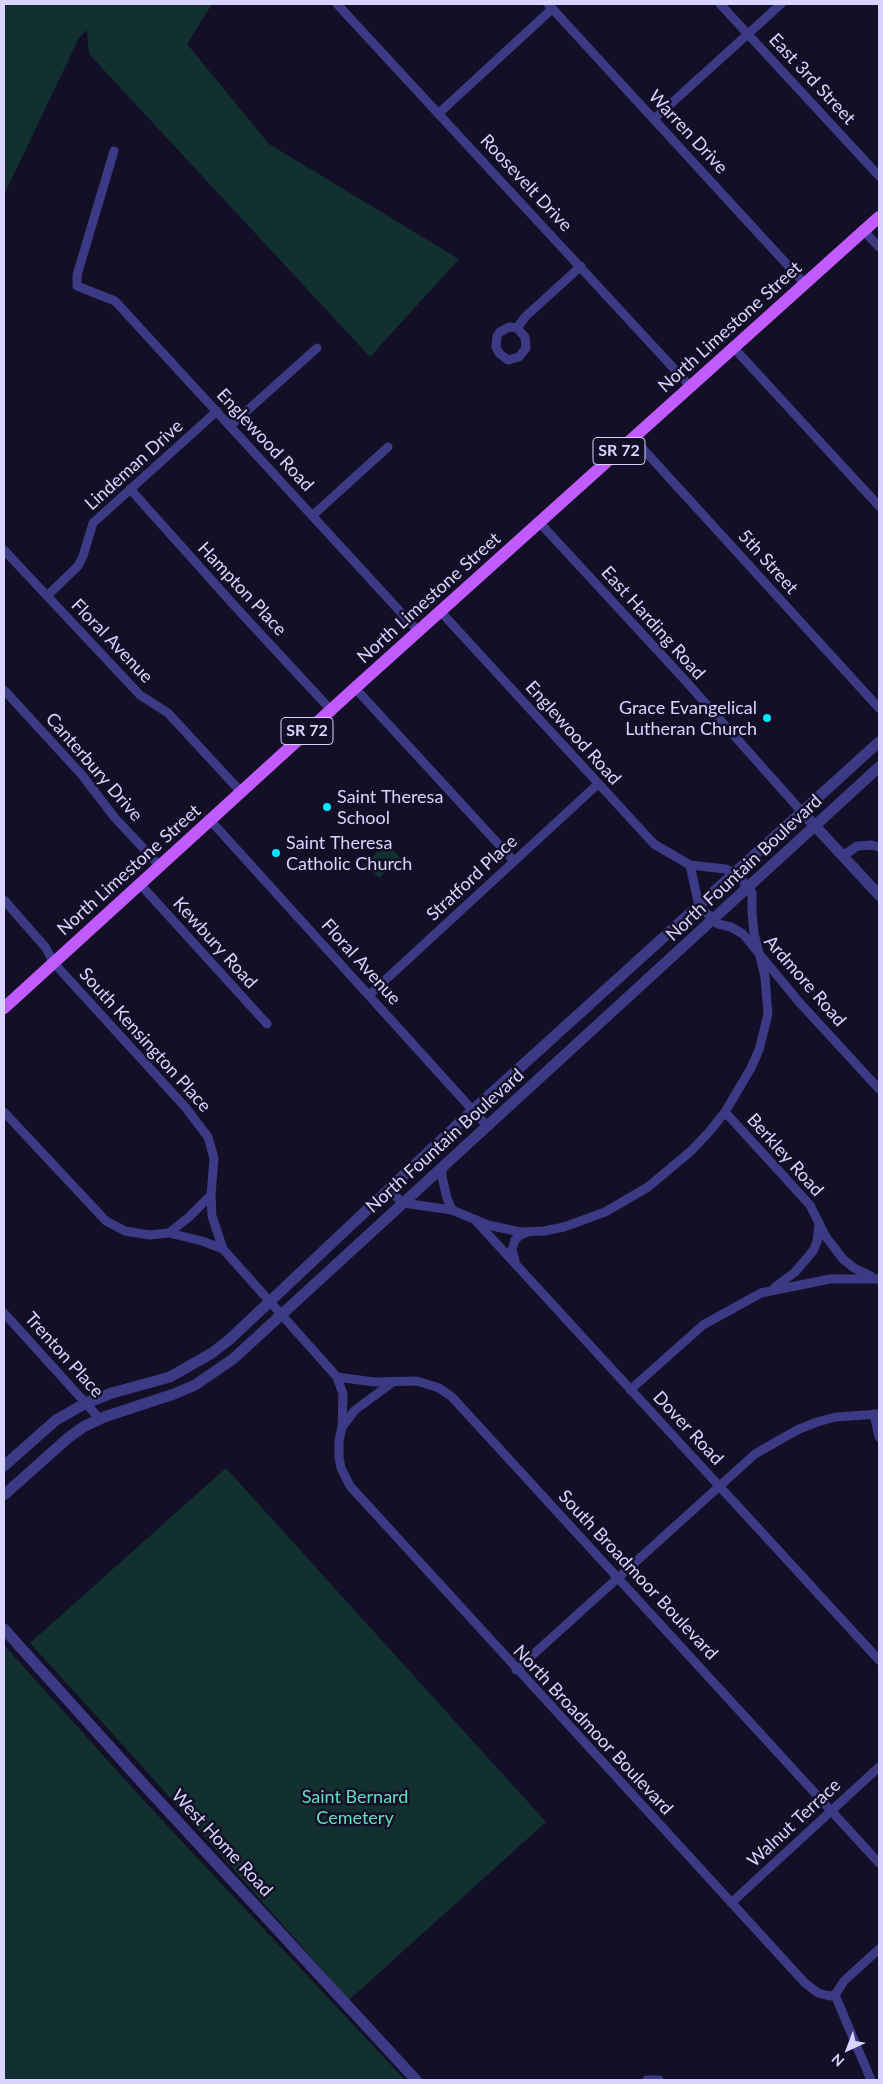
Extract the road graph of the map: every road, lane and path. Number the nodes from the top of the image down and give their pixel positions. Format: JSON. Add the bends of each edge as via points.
{"nodes":[{"id":1,"x":337,"y":4,"type":"edge"},
{"id":2,"x":720,"y":4,"type":"edge"},
{"id":3,"x":780,"y":4,"type":"edge"},
{"id":4,"x":550,"y":6,"type":"edge"},
{"id":5,"x":748,"y":34,"type":"junction"},
{"id":6,"x":438,"y":114,"type":"junction"},
{"id":7,"x":654,"y":119,"type":"junction"},
{"id":8,"x":114,"y":151,"type":"dead end"},
{"id":9,"x":879,"y":176,"type":"edge"},
{"id":10,"x":879,"y":217,"type":"edge"},
{"id":11,"x":864,"y":231,"type":"junction"},
{"id":12,"x":879,"y":247,"type":"edge"},
{"id":13,"x":581,"y":266,"type":"junction"},
{"id":14,"x":804,"y":283,"type":"junction"},
{"id":15,"x":517,"y":328,"type":"dead end"},
{"id":16,"x":733,"y":347,"type":"junction"},
{"id":17,"x":317,"y":348,"type":"dead end"},
{"id":18,"x":690,"y":386,"type":"junction"},
{"id":19,"x":217,"y":411,"type":"junction"},
{"id":20,"x":230,"y":426,"type":"junction"},
{"id":21,"x":633,"y":438,"type":"junction"},
{"id":22,"x":388,"y":447,"type":"dead end"},
{"id":23,"x":130,"y":490,"type":"junction"},
{"id":24,"x":879,"y":506,"type":"edge"},
{"id":25,"x":312,"y":516,"type":"junction"},
{"id":26,"x":540,"y":522,"type":"junction"},
{"id":27,"x":4,"y":550,"type":"edge"},
{"id":28,"x":46,"y":596,"type":"junction"},
{"id":29,"x":440,"y":612,"type":"junction"},
{"id":30,"x":418,"y":631,"type":"junction"},
{"id":31,"x":355,"y":688,"type":"junction"},
{"id":32,"x":4,"y":690,"type":"edge"},
{"id":33,"x":879,"y":708,"type":"edge"},
{"id":34,"x":331,"y":710,"type":"junction"},
{"id":35,"x":879,"y":742,"type":"edge"},
{"id":36,"x":879,"y":767,"type":"edge"},
{"id":37,"x":598,"y":784,"type":"junction"},
{"id":38,"x":241,"y":792,"type":"junction"},
{"id":39,"x":802,"y":812,"type":"junction"},
{"id":40,"x":210,"y":820,"type":"junction"},
{"id":41,"x":816,"y":826,"type":"junction"},
{"id":42,"x":879,"y":848,"type":"edge"},
{"id":43,"x":843,"y":856,"type":"junction"},
{"id":44,"x":514,"y":861,"type":"junction"},
{"id":45,"x":690,"y":865,"type":"junction"},
{"id":46,"x":160,"y":866,"type":"junction"},
{"id":47,"x":734,"y":872,"type":"junction"},
{"id":48,"x":140,"y":884,"type":"junction"},
{"id":49,"x":749,"y":888,"type":"junction"},
{"id":50,"x":879,"y":895,"type":"edge"},
{"id":51,"x":4,"y":900,"type":"edge"},
{"id":52,"x":699,"y":906,"type":"junction"},
{"id":53,"x":713,"y":921,"type":"junction"},
{"id":54,"x":759,"y":954,"type":"junction"},
{"id":55,"x":54,"y":962,"type":"junction"},
{"id":56,"x":369,"y":995,"type":"junction"},
{"id":57,"x":4,"y":1008,"type":"edge"},
{"id":58,"x":267,"y":1024,"type":"dead end"},
{"id":59,"x":879,"y":1089,"type":"edge"},
{"id":60,"x":473,"y":1110,"type":"junction"},
{"id":61,"x":4,"y":1112,"type":"edge"},
{"id":62,"x":724,"y":1112,"type":"junction"},
{"id":63,"x":488,"y":1126,"type":"junction"},
{"id":64,"x":442,"y":1167,"type":"junction"},
{"id":65,"x":389,"y":1190,"type":"junction"},
{"id":66,"x":211,"y":1195,"type":"junction"},
{"id":67,"x":403,"y":1203,"type":"junction"},
{"id":68,"x":452,"y":1210,"type":"junction"},
{"id":69,"x":473,"y":1218,"type":"junction"},
{"id":70,"x":819,"y":1220,"type":"junction"},
{"id":71,"x":529,"y":1232,"type":"junction"},
{"id":72,"x":168,"y":1233,"type":"junction"},
{"id":73,"x":223,"y":1249,"type":"junction"},
{"id":74,"x":517,"y":1265,"type":"junction"},
{"id":75,"x":879,"y":1279,"type":"edge"},
{"id":76,"x":770,"y":1291,"type":"junction"},
{"id":77,"x":270,"y":1301,"type":"junction"},
{"id":78,"x":4,"y":1313,"type":"edge"},
{"id":79,"x":282,"y":1314,"type":"junction"},
{"id":80,"x":337,"y":1377,"type":"junction"},
{"id":81,"x":393,"y":1382,"type":"junction"},
{"id":82,"x":630,"y":1390,"type":"junction"},
{"id":83,"x":86,"y":1402,"type":"junction"},
{"id":84,"x":876,"y":1414,"type":"edge"},
{"id":85,"x":100,"y":1419,"type":"junction"},
{"id":86,"x":342,"y":1427,"type":"junction"},
{"id":87,"x":879,"y":1437,"type":"edge"},
{"id":88,"x":4,"y":1466,"type":"edge"},
{"id":89,"x":719,"y":1485,"type":"junction"},
{"id":90,"x":4,"y":1495,"type":"edge"},
{"id":91,"x":618,"y":1578,"type":"junction"},
{"id":92,"x":4,"y":1628,"type":"edge"},
{"id":93,"x":879,"y":1660,"type":"edge"},
{"id":94,"x":516,"y":1670,"type":"junction"},
{"id":95,"x":879,"y":1767,"type":"edge"},
{"id":96,"x":832,"y":1810,"type":"junction"},
{"id":97,"x":879,"y":1863,"type":"edge"},
{"id":98,"x":731,"y":1904,"type":"junction"},
{"id":99,"x":879,"y":1949,"type":"edge"},
{"id":100,"x":835,"y":1995,"type":"junction"},
{"id":101,"x":416,"y":2080,"type":"edge"},
{"id":102,"x":647,"y":2080,"type":"edge"},
{"id":103,"x":659,"y":2080,"type":"edge"},
{"id":104,"x":871,"y":2080,"type":"edge"}],
"edges":[{"from":1,"to":6,"type":"street","name":"Roosevelt Drive"},
{"from":2,"to":5,"type":"street","name":"East 3rd Street"},
{"from":3,"to":5,"type":"street"},
{"from":4,"to":6,"type":"street"},
{"from":4,"to":7,"type":"street","name":"Warren Drive"},
{"from":5,"to":7,"type":"street"},
{"from":5,"to":9,"type":"street","name":"East 3rd Street"},
{"from":6,"to":13,"type":"street","name":"Roosevelt Drive"},
{"from":7,"to":14,"type":"street","name":"Warren Drive"},
{"from":8,"to":19,"type":"street","name":"Englewood Road","via":[[77,286],[115,301]]},
{"from":10,"to":11,"type":"main road","name":"North Limestone Street","number":"SR 72"},
{"from":11,"to":12,"type":"street"},
{"from":11,"to":14,"type":"main road","name":"North Limestone Street","number":"SR 72"},
{"from":13,"to":15,"type":"street"},
{"from":13,"to":18,"type":"street","name":"Roosevelt Drive"},
{"from":14,"to":16,"type":"main road","name":"North Limestone Street","number":"SR 72"},
{"from":16,"to":18,"type":"main road","name":"North Limestone Street","number":"SR 72"},
{"from":16,"to":24,"type":"street"},
{"from":17,"to":20,"type":"street"},
{"from":18,"to":21,"type":"main road","name":"North Limestone Street","number":"SR 72"},
{"from":19,"to":20,"type":"street","name":"Englewood Road"},
{"from":19,"to":23,"type":"street","name":"Lindeman Drive"},
{"from":20,"to":25,"type":"street","name":"Englewood Road"},
{"from":21,"to":26,"type":"main road","name":"North Limestone Street","number":"SR 72"},
{"from":21,"to":33,"type":"street","name":"5th Street"},
{"from":22,"to":25,"type":"street"},
{"from":23,"to":28,"type":"street","name":"Lindeman Drive","via":[[93,522],[78,566]]},
{"from":23,"to":34,"type":"street","name":"Hampton Place"},
{"from":25,"to":30,"type":"street","name":"Englewood Road"},
{"from":26,"to":29,"type":"main road","name":"North Limestone Street","number":"SR 72"},
{"from":26,"to":39,"type":"street","name":"East Harding Road"},
{"from":27,"to":28,"type":"street","name":"Floral Avenue"},
{"from":28,"to":38,"type":"street","name":"Floral Avenue","via":[[140,695],[168,713]]},
{"from":29,"to":30,"type":"main road","name":"North Limestone Street","number":"SR 72"},
{"from":29,"to":37,"type":"street","name":"Englewood Road"},
{"from":30,"to":31,"type":"main road","name":"North Limestone Street","number":"SR 72"},
{"from":31,"to":34,"type":"main road","name":"North Limestone Street","number":"SR 72"},
{"from":31,"to":44,"type":"street"},
{"from":32,"to":46,"type":"street","name":"Canterbury Drive"},
{"from":34,"to":38,"type":"main road","name":"North Limestone Street","number":"SR 72"},
{"from":35,"to":39,"type":"street","name":"North Fountain Boulevard"},
{"from":36,"to":41,"type":"street","name":"North Fountain Boulevard"},
{"from":37,"to":44,"type":"street","name":"Stratford Place"},
{"from":37,"to":45,"type":"street","name":"Englewood Road","via":[[654,844]]},
{"from":38,"to":40,"type":"main road","name":"North Limestone Street","number":"SR 72"},
{"from":39,"to":41,"type":"street"},
{"from":39,"to":47,"type":"street","name":"North Fountain Boulevard"},
{"from":40,"to":46,"type":"main road","name":"North Limestone Street","number":"SR 72"},
{"from":40,"to":56,"type":"street","name":"Floral Avenue"},
{"from":41,"to":43,"type":"street"},
{"from":41,"to":49,"type":"street","name":"North Fountain Boulevard"},
{"from":42,"to":43,"type":"street","via":[[857,846]]},
{"from":43,"to":50,"type":"street"},
{"from":44,"to":56,"type":"street","name":"Stratford Place"},
{"from":45,"to":47,"type":"street","name":"Englewood Road"},
{"from":45,"to":52,"type":"street"},
{"from":46,"to":48,"type":"main road","name":"North Limestone Street","number":"SR 72"},
{"from":47,"to":49,"type":"street"},
{"from":47,"to":52,"type":"street","name":"North Fountain Boulevard"},
{"from":48,"to":55,"type":"main road","name":"North Limestone Street","number":"SR 72"},
{"from":48,"to":58,"type":"street","name":"Kewbury Road"},
{"from":49,"to":53,"type":"street","name":"North Fountain Boulevard"},
{"from":49,"to":54,"type":"street"},
{"from":51,"to":55,"type":"street","name":"South Kensington Place","via":[[46,948]]},
{"from":52,"to":53,"type":"street","name":"Ardmore Road"},
{"from":52,"to":60,"type":"street","name":"North Fountain Boulevard"},
{"from":53,"to":54,"type":"street","name":"Ardmore Road","via":[[743,934]]},
{"from":53,"to":63,"type":"street","name":"North Fountain Boulevard"},
{"from":54,"to":59,"type":"street","name":"Ardmore Road","via":[[798,1002]]},
{"from":54,"to":62,"type":"street","via":[[766,977],[768,1014],[751,1068]]},
{"from":55,"to":57,"type":"main road","name":"North Limestone Street","number":"SR 72"},
{"from":55,"to":66,"type":"street","name":"South Kensington Place","via":[[200,1124],[214,1158]]},
{"from":56,"to":60,"type":"street","name":"Floral Avenue"},
{"from":60,"to":63,"type":"street","name":"Floral Avenue"},
{"from":60,"to":65,"type":"street","name":"North Fountain Boulevard"},
{"from":61,"to":72,"type":"street","via":[[106,1221],[125,1231],[149,1235]]},
{"from":62,"to":70,"type":"street","name":"Berkley Road","via":[[799,1192]]},
{"from":62,"to":71,"type":"street","via":[[692,1151],[628,1200],[586,1220]]},
{"from":63,"to":64,"type":"street","name":"North Fountain Boulevard"},
{"from":64,"to":67,"type":"street","name":"North Fountain Boulevard"},
{"from":64,"to":68,"type":"street"},
{"from":65,"to":67,"type":"street"},
{"from":65,"to":77,"type":"street","name":"North Fountain Boulevard"},
{"from":66,"to":72,"type":"street"},
{"from":66,"to":73,"type":"street","name":"South Kensington Place","via":[[216,1235]]},
{"from":67,"to":68,"type":"street"},
{"from":67,"to":79,"type":"street","name":"North Fountain Boulevard"},
{"from":68,"to":69,"type":"street"},
{"from":69,"to":71,"type":"street","via":[[507,1230]]},
{"from":69,"to":74,"type":"street","name":"Dover Road"},
{"from":70,"to":75,"type":"street","name":"Berkley Road","via":[[843,1259]]},
{"from":70,"to":76,"type":"street","name":"Berkley Road","via":[[813,1251],[795,1272]]},
{"from":71,"to":74,"type":"street","via":[[519,1236],[512,1247]]},
{"from":72,"to":73,"type":"street"},
{"from":73,"to":77,"type":"street"},
{"from":74,"to":82,"type":"street","name":"Dover Road"},
{"from":75,"to":76,"type":"street","via":[[830,1279]]},
{"from":76,"to":82,"type":"street","via":[[744,1301],[703,1325]]},
{"from":77,"to":79,"type":"street"},
{"from":77,"to":83,"type":"street","name":"North Fountain Boulevard","via":[[212,1353],[170,1377]]},
{"from":78,"to":83,"type":"street","name":"Trenton Place"},
{"from":79,"to":80,"type":"street"},
{"from":79,"to":85,"type":"street","name":"North Fountain Boulevard","via":[[233,1359],[195,1385]]},
{"from":80,"to":81,"type":"street","name":"South Broadmoor Boulevard"},
{"from":80,"to":86,"type":"street","name":"North Broadmoor Boulevard","via":[[343,1394]]},
{"from":81,"to":86,"type":"street","via":[[355,1410]]},
{"from":81,"to":91,"type":"street","name":"South Broadmoor Boulevard","via":[[428,1384],[452,1397]]},
{"from":82,"to":89,"type":"street","name":"Dover Road"},
{"from":83,"to":85,"type":"street","name":"Trenton Place"},
{"from":83,"to":88,"type":"street","name":"North Fountain Boulevard","via":[[56,1420]]},
{"from":84,"to":87,"type":"street"},
{"from":84,"to":89,"type":"street","via":[[836,1417],[797,1430],[755,1454]]},
{"from":85,"to":90,"type":"street","name":"North Fountain Boulevard","via":[[68,1438]]},
{"from":86,"to":94,"type":"street","name":"North Broadmoor Boulevard","via":[[338,1441],[339,1457],[350,1486]]},
{"from":89,"to":91,"type":"street"},
{"from":89,"to":93,"type":"street","name":"Dover Road"},
{"from":91,"to":94,"type":"street"},
{"from":91,"to":96,"type":"street","name":"South Broadmoor Boulevard"},
{"from":92,"to":101,"type":"street","name":"West Home Road"},
{"from":94,"to":98,"type":"street","name":"North Broadmoor Boulevard"},
{"from":95,"to":96,"type":"street","name":"Walnut Terrace"},
{"from":96,"to":97,"type":"street","name":"South Broadmoor Boulevard"},
{"from":96,"to":98,"type":"street","name":"Walnut Terrace"},
{"from":98,"to":100,"type":"street","name":"North Broadmoor Boulevard","via":[[812,1990],[824,1996]]},
{"from":99,"to":100,"type":"street","via":[[844,1981]]},
{"from":100,"to":104,"type":"street"},
{"from":102,"to":103,"type":"street"}]}
